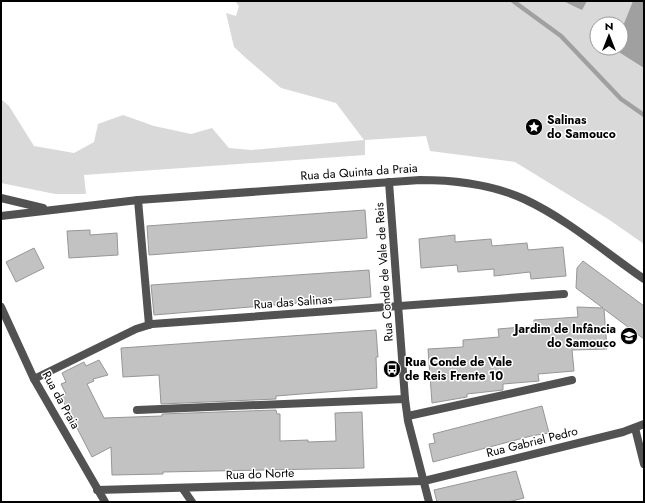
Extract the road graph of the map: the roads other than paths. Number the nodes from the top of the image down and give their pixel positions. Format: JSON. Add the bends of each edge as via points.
{"nodes":[{"id":1,"x":389,"y":182,"type":"junction"},
{"id":2,"x":1,"y":198,"type":"edge"},
{"id":3,"x":138,"y":200,"type":"junction"},
{"id":4,"x":50,"y":210,"type":"junction"},
{"id":5,"x":1,"y":216,"type":"edge"},
{"id":6,"x":644,"y":279,"type":"edge"},
{"id":7,"x":564,"y":294,"type":"dead end"},
{"id":8,"x":398,"y":306,"type":"junction"},
{"id":9,"x":1,"y":307,"type":"edge"},
{"id":10,"x":149,"y":325,"type":"junction"},
{"id":11,"x":34,"y":379,"type":"junction"},
{"id":12,"x":572,"y":380,"type":"dead end"},
{"id":13,"x":405,"y":399,"type":"junction"},
{"id":14,"x":137,"y":410,"type":"dead end"},
{"id":15,"x":408,"y":416,"type":"junction"},
{"id":16,"x":644,"y":424,"type":"edge"},
{"id":17,"x":635,"y":428,"type":"junction"},
{"id":18,"x":644,"y":464,"type":"edge"},
{"id":19,"x":424,"y":481,"type":"junction"},
{"id":20,"x":183,"y":489,"type":"junction"},
{"id":21,"x":97,"y":490,"type":"junction"},
{"id":22,"x":105,"y":502,"type":"edge"},
{"id":23,"x":192,"y":502,"type":"edge"},
{"id":24,"x":429,"y":502,"type":"edge"}],
"edges":[{"from":1,"to":3,"type":"street","name":"Rua da Quinta da Praia"},
{"from":1,"to":6,"type":"street","name":"Rua da Quinta da Praia","via":[[453,180],[487,186],[523,198],[557,217]]},
{"from":1,"to":8,"type":"street","name":"Rua Conde de Vale de Reis"},
{"from":2,"to":4,"type":"street"},
{"from":3,"to":4,"type":"street","name":"Rua da Quinta da Praia"},
{"from":3,"to":10,"type":"street"},
{"from":4,"to":5,"type":"street","name":"Rua da Quinta da Praia"},
{"from":7,"to":8,"type":"street","name":"Rua das Salinas"},
{"from":8,"to":10,"type":"street","name":"Rua das Salinas"},
{"from":8,"to":13,"type":"street","name":"Rua Conde de Vale de Reis"},
{"from":9,"to":11,"type":"street","name":"Rua da Praia"},
{"from":10,"to":11,"type":"street","name":"Rua das Salinas"},
{"from":11,"to":21,"type":"street","name":"Rua da Praia"},
{"from":12,"to":15,"type":"street"},
{"from":13,"to":14,"type":"street"},
{"from":13,"to":15,"type":"street","name":"Rua Conde de Vale de Reis"},
{"from":15,"to":19,"type":"street","name":"Rua Conde de Vale de Reis"},
{"from":16,"to":17,"type":"street","name":"Rua Gabriel Pedro"},
{"from":17,"to":18,"type":"street"},
{"from":17,"to":19,"type":"street","name":"Rua Gabriel Pedro"},
{"from":19,"to":20,"type":"street","name":"Rua do Norte"},
{"from":19,"to":24,"type":"street","name":"Rua Conde de Vale de Reis"},
{"from":20,"to":21,"type":"street","name":"Rua do Norte"},
{"from":20,"to":23,"type":"street"},
{"from":21,"to":22,"type":"street","name":"Rua da Praia"}]}
